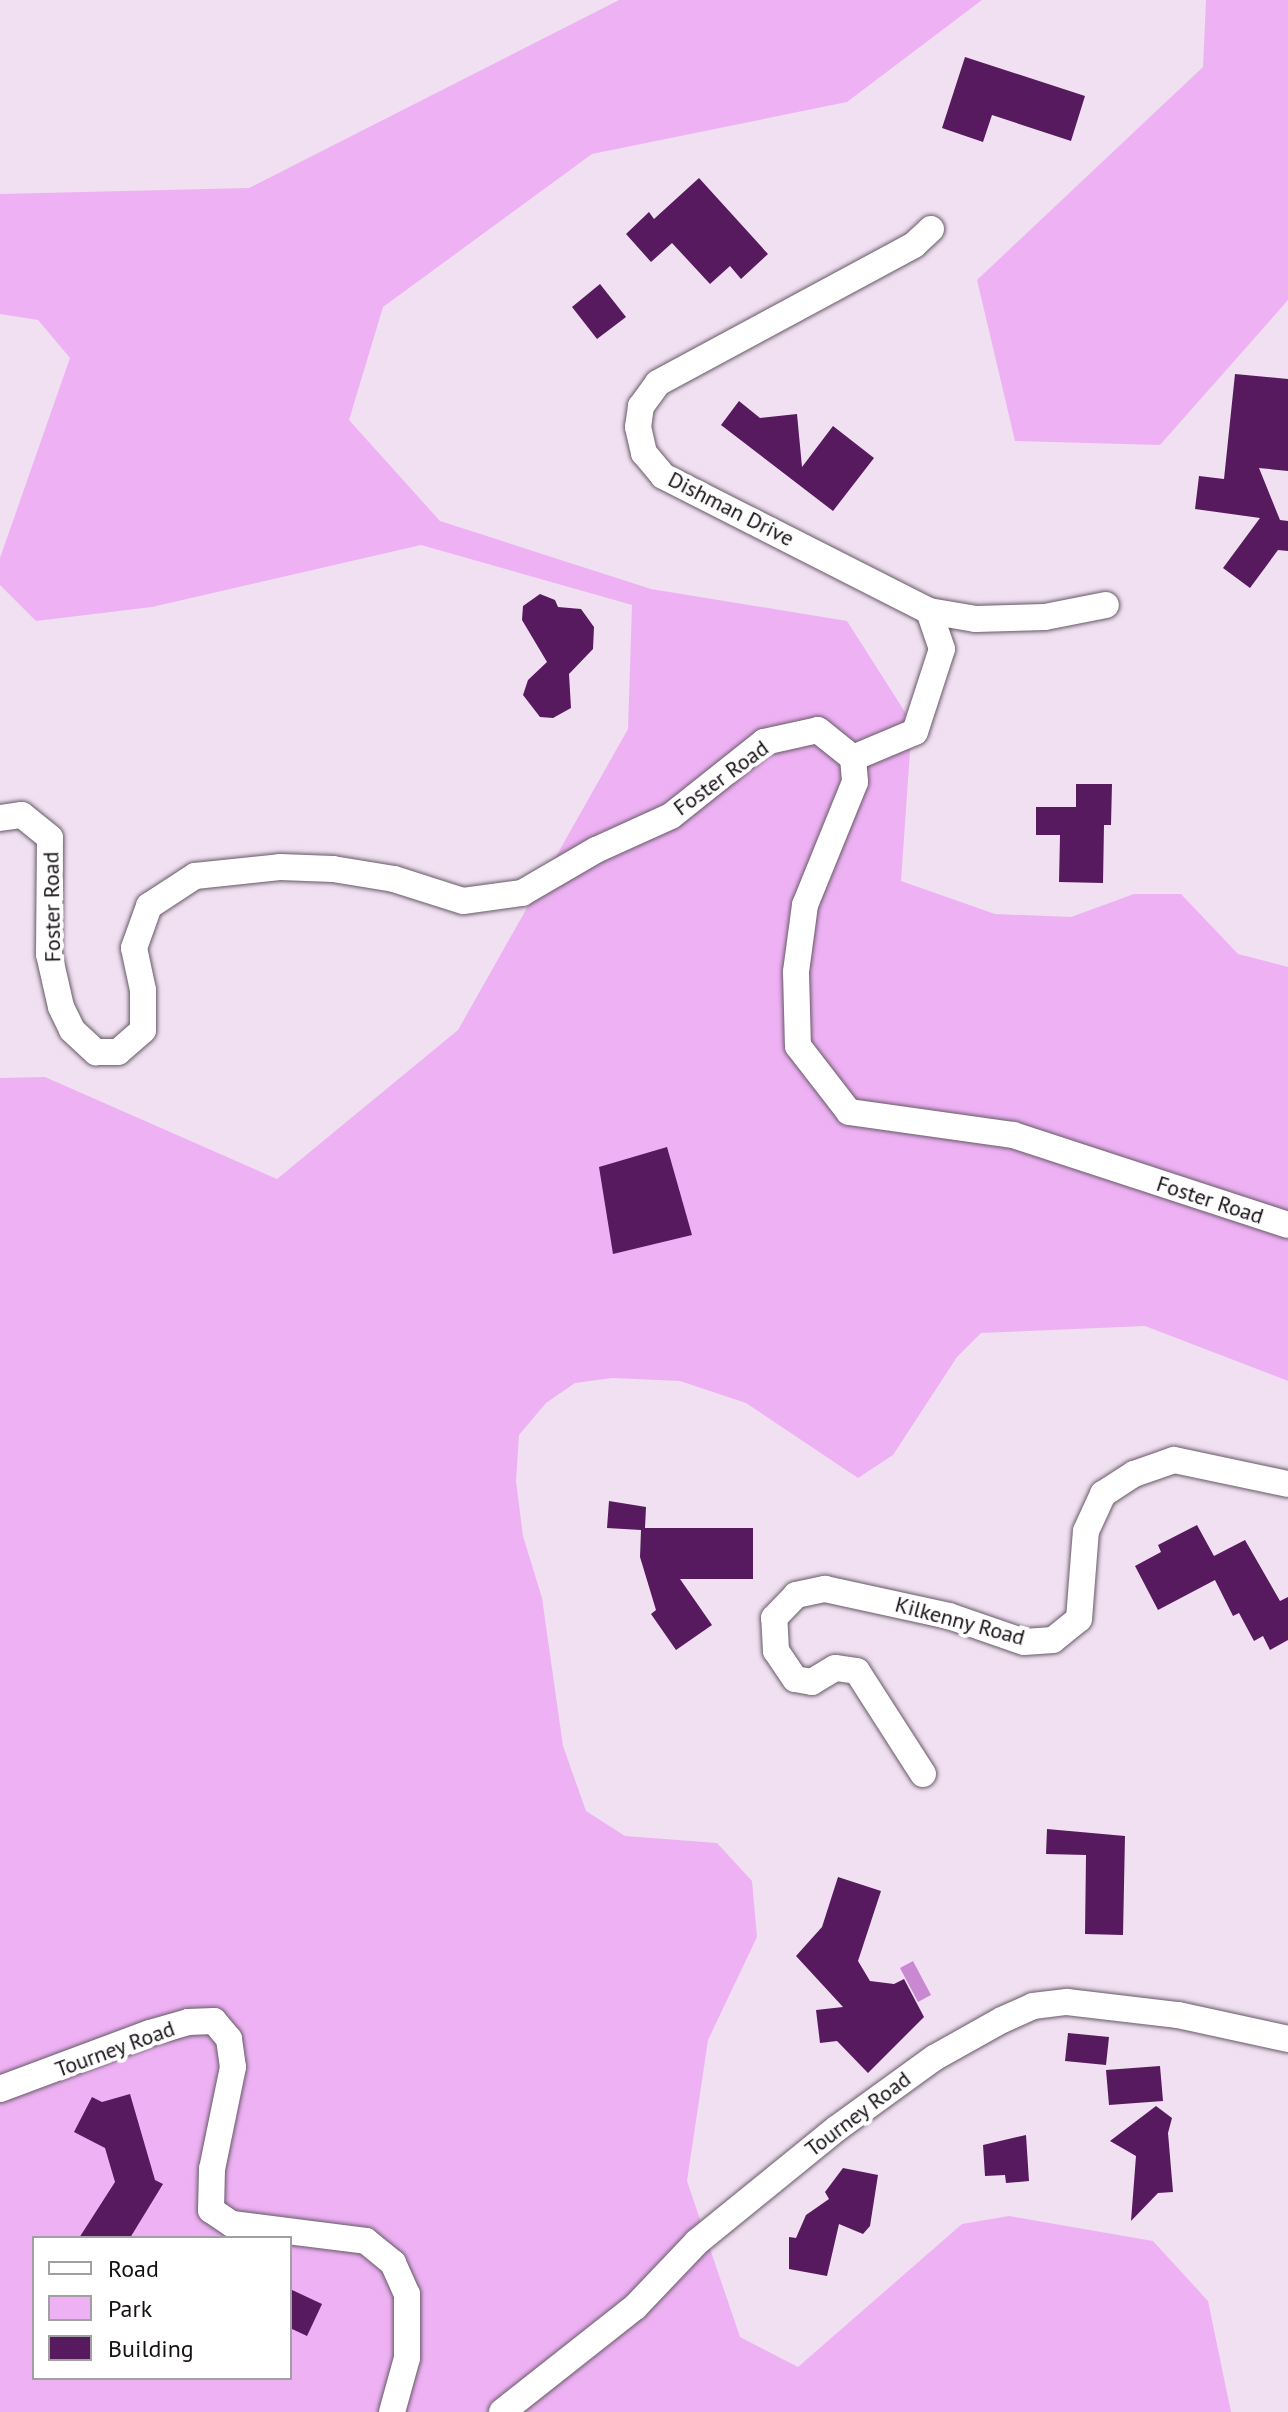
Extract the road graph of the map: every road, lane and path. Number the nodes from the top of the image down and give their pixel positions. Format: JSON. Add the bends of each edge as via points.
{"nodes":[{"id":1,"x":931,"y":229,"type":"dead end"},
{"id":2,"x":1106,"y":605,"type":"dead end"},
{"id":3,"x":929,"y":611,"type":"junction"},
{"id":4,"x":853,"y":758,"type":"junction"},
{"id":5,"x":0,"y":818,"type":"edge"},
{"id":6,"x":1288,"y":1225,"type":"edge"},
{"id":7,"x":1288,"y":1484,"type":"edge"},
{"id":8,"x":923,"y":1774,"type":"dead end"},
{"id":9,"x":1288,"y":2039,"type":"edge"},
{"id":10,"x":0,"y":2089,"type":"edge"},
{"id":11,"x":392,"y":2412,"type":"edge"},
{"id":12,"x":502,"y":2412,"type":"edge"}],
"edges":[{"from":1,"to":3,"type":"street","name":"Dishman Drive","via":[[914,245],[679,368],[658,383],[641,406],[638,427],[644,453],[663,476]]},
{"from":2,"to":3,"type":"street","name":"Dishman Drive","via":[[1045,617],[976,619]]},
{"from":3,"to":4,"type":"street","via":[[942,649],[915,732]]},
{"from":4,"to":5,"type":"street","name":"Foster Road","via":[[818,730],[764,742],[671,816],[596,850],[522,893],[463,901],[394,879],[333,869],[280,867],[195,876],[149,906],[134,948],[143,990],[143,1030],[118,1052],[96,1052],[72,1030],[61,1007],[49,954],[50,838],[22,815]]},
{"from":4,"to":6,"type":"street","name":"Foster Road","via":[[855,782],[846,812],[817,865],[805,905],[796,972],[798,1046],[849,1112],[1013,1135]]},
{"from":7,"to":8,"type":"street","name":"Kilkenny Road","via":[[1174,1460],[1134,1474],[1103,1494],[1086,1531],[1079,1619],[1053,1640],[1024,1642],[949,1616],[825,1589],[796,1595],[774,1618],[776,1651],[795,1679],[812,1682],[835,1668],[857,1671]]},
{"from":9,"to":12,"type":"street","name":"Tourney Road","via":[[1178,2015],[1067,2002],[1033,2006],[1002,2020],[934,2058],[836,2129],[697,2242],[635,2307]]},
{"from":10,"to":11,"type":"street","name":"Tourney Road","via":[[150,2033],[214,2021],[229,2039],[233,2067],[212,2169],[211,2210],[232,2224],[366,2241],[393,2263],[407,2294],[407,2358]]}]}
